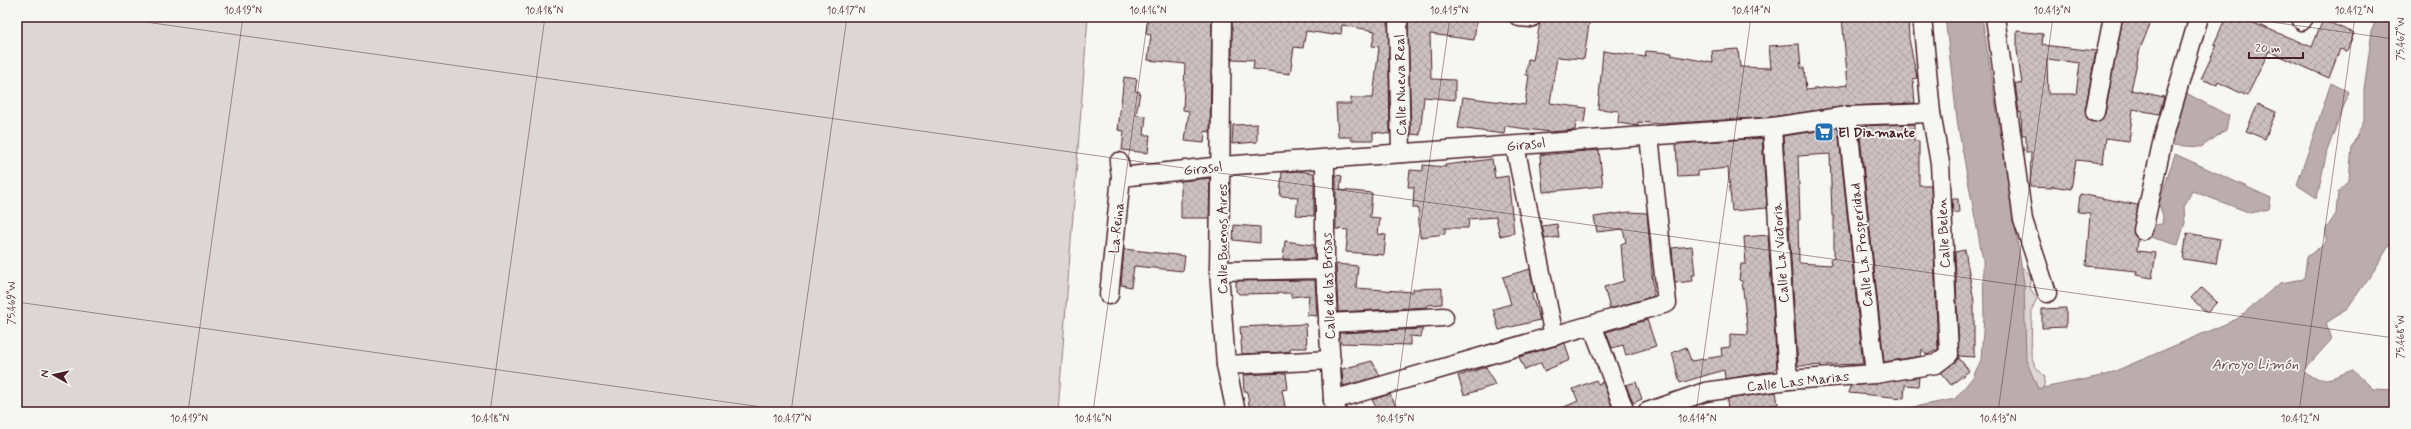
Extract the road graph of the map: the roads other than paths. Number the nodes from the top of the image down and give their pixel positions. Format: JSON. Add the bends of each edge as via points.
{"nodes":[{"id":1,"x":1222,"y":17,"type":"edge"},
{"id":2,"x":1398,"y":17,"type":"edge"},
{"id":3,"x":1922,"y":17,"type":"edge"},
{"id":4,"x":1995,"y":17,"type":"edge"},
{"id":5,"x":2113,"y":17,"type":"edge"},
{"id":6,"x":2199,"y":17,"type":"edge"},
{"id":7,"x":2095,"y":112,"type":"dead end"},
{"id":8,"x":1931,"y":113,"type":"junction"},
{"id":9,"x":1847,"y":116,"type":"junction"},
{"id":10,"x":1772,"y":127,"type":"junction"},
{"id":11,"x":1649,"y":136,"type":"junction"},
{"id":12,"x":1515,"y":146,"type":"junction"},
{"id":13,"x":1401,"y":153,"type":"junction"},
{"id":14,"x":1325,"y":159,"type":"junction"},
{"id":15,"x":1222,"y":166,"type":"junction"},
{"id":16,"x":1120,"y":169,"type":"joint"},
{"id":17,"x":2143,"y":230,"type":"dead end"},
{"id":18,"x":1325,"y":269,"type":"junction"},
{"id":19,"x":1219,"y":271,"type":"junction"},
{"id":20,"x":2047,"y":293,"type":"dead end"},
{"id":21,"x":1109,"y":295,"type":"dead end"},
{"id":22,"x":1444,"y":317,"type":"dead end"},
{"id":23,"x":1328,"y":323,"type":"junction"},
{"id":24,"x":1592,"y":326,"type":"junction"},
{"id":25,"x":1554,"y":336,"type":"junction"},
{"id":26,"x":1949,"y":354,"type":"joint"},
{"id":27,"x":1331,"y":360,"type":"junction"},
{"id":28,"x":1226,"y":365,"type":"junction"},
{"id":29,"x":1875,"y":374,"type":"junction"},
{"id":30,"x":1788,"y":380,"type":"junction"},
{"id":31,"x":1335,"y":406,"type":"edge"},
{"id":32,"x":1236,"y":412,"type":"edge"},
{"id":33,"x":1626,"y":412,"type":"edge"},
{"id":34,"x":1647,"y":412,"type":"edge"}],
"edges":[{"from":1,"to":15,"type":"street","name":"Calle Buenos Aires"},
{"from":2,"to":13,"type":"street","name":"Calle Nueva Real"},
{"from":3,"to":8,"type":"street","name":"Calle Belen"},
{"from":4,"to":20,"type":"street","via":[[2022,220]]},
{"from":5,"to":7,"type":"street"},
{"from":6,"to":17,"type":"street","via":[[2163,139]]},
{"from":8,"to":9,"type":"street","name":"Girasol"},
{"from":8,"to":26,"type":"street","name":"Calle Belen","via":[[1940,163]]},
{"from":9,"to":10,"type":"street","name":"Girasol"},
{"from":9,"to":29,"type":"street","name":"Calle La Prosperidad"},
{"from":10,"to":11,"type":"street","name":"Girasol"},
{"from":10,"to":30,"type":"street","name":"Calle La Victoria"},
{"from":11,"to":12,"type":"street","name":"Girasol","via":[[1550,141]]},
{"from":11,"to":24,"type":"street","via":[[1667,303]]},
{"from":12,"to":13,"type":"street","name":"Girasol"},
{"from":12,"to":25,"type":"street"},
{"from":13,"to":14,"type":"street","name":"Girasol"},
{"from":14,"to":15,"type":"street","name":"Girasol"},
{"from":14,"to":18,"type":"street","name":"Calle de las Brisas"},
{"from":15,"to":16,"type":"street","name":"Girasol"},
{"from":15,"to":19,"type":"street","name":"Calle Buenos Aires"},
{"from":16,"to":21,"type":"street","name":"La Reina"},
{"from":18,"to":19,"type":"street"},
{"from":18,"to":23,"type":"street","name":"Calle de las Brisas"},
{"from":19,"to":28,"type":"street","name":"Calle Buenos Aires"},
{"from":22,"to":23,"type":"street"},
{"from":23,"to":27,"type":"street","name":"Calle de las Brisas"},
{"from":24,"to":25,"type":"street"},
{"from":24,"to":33,"type":"street"},
{"from":25,"to":31,"type":"street"},
{"from":26,"to":29,"type":"street","name":"Calle Las Marias","via":[[1936,364]]},
{"from":27,"to":28,"type":"street"},
{"from":27,"to":31,"type":"street","name":"Calle de las Brisas"},
{"from":28,"to":32,"type":"street","name":"Calle Buenos Aires"},
{"from":29,"to":30,"type":"street","name":"Calle Las Marias"},
{"from":30,"to":34,"type":"street","name":"Calle Las Marias","via":[[1705,392]]}]}
